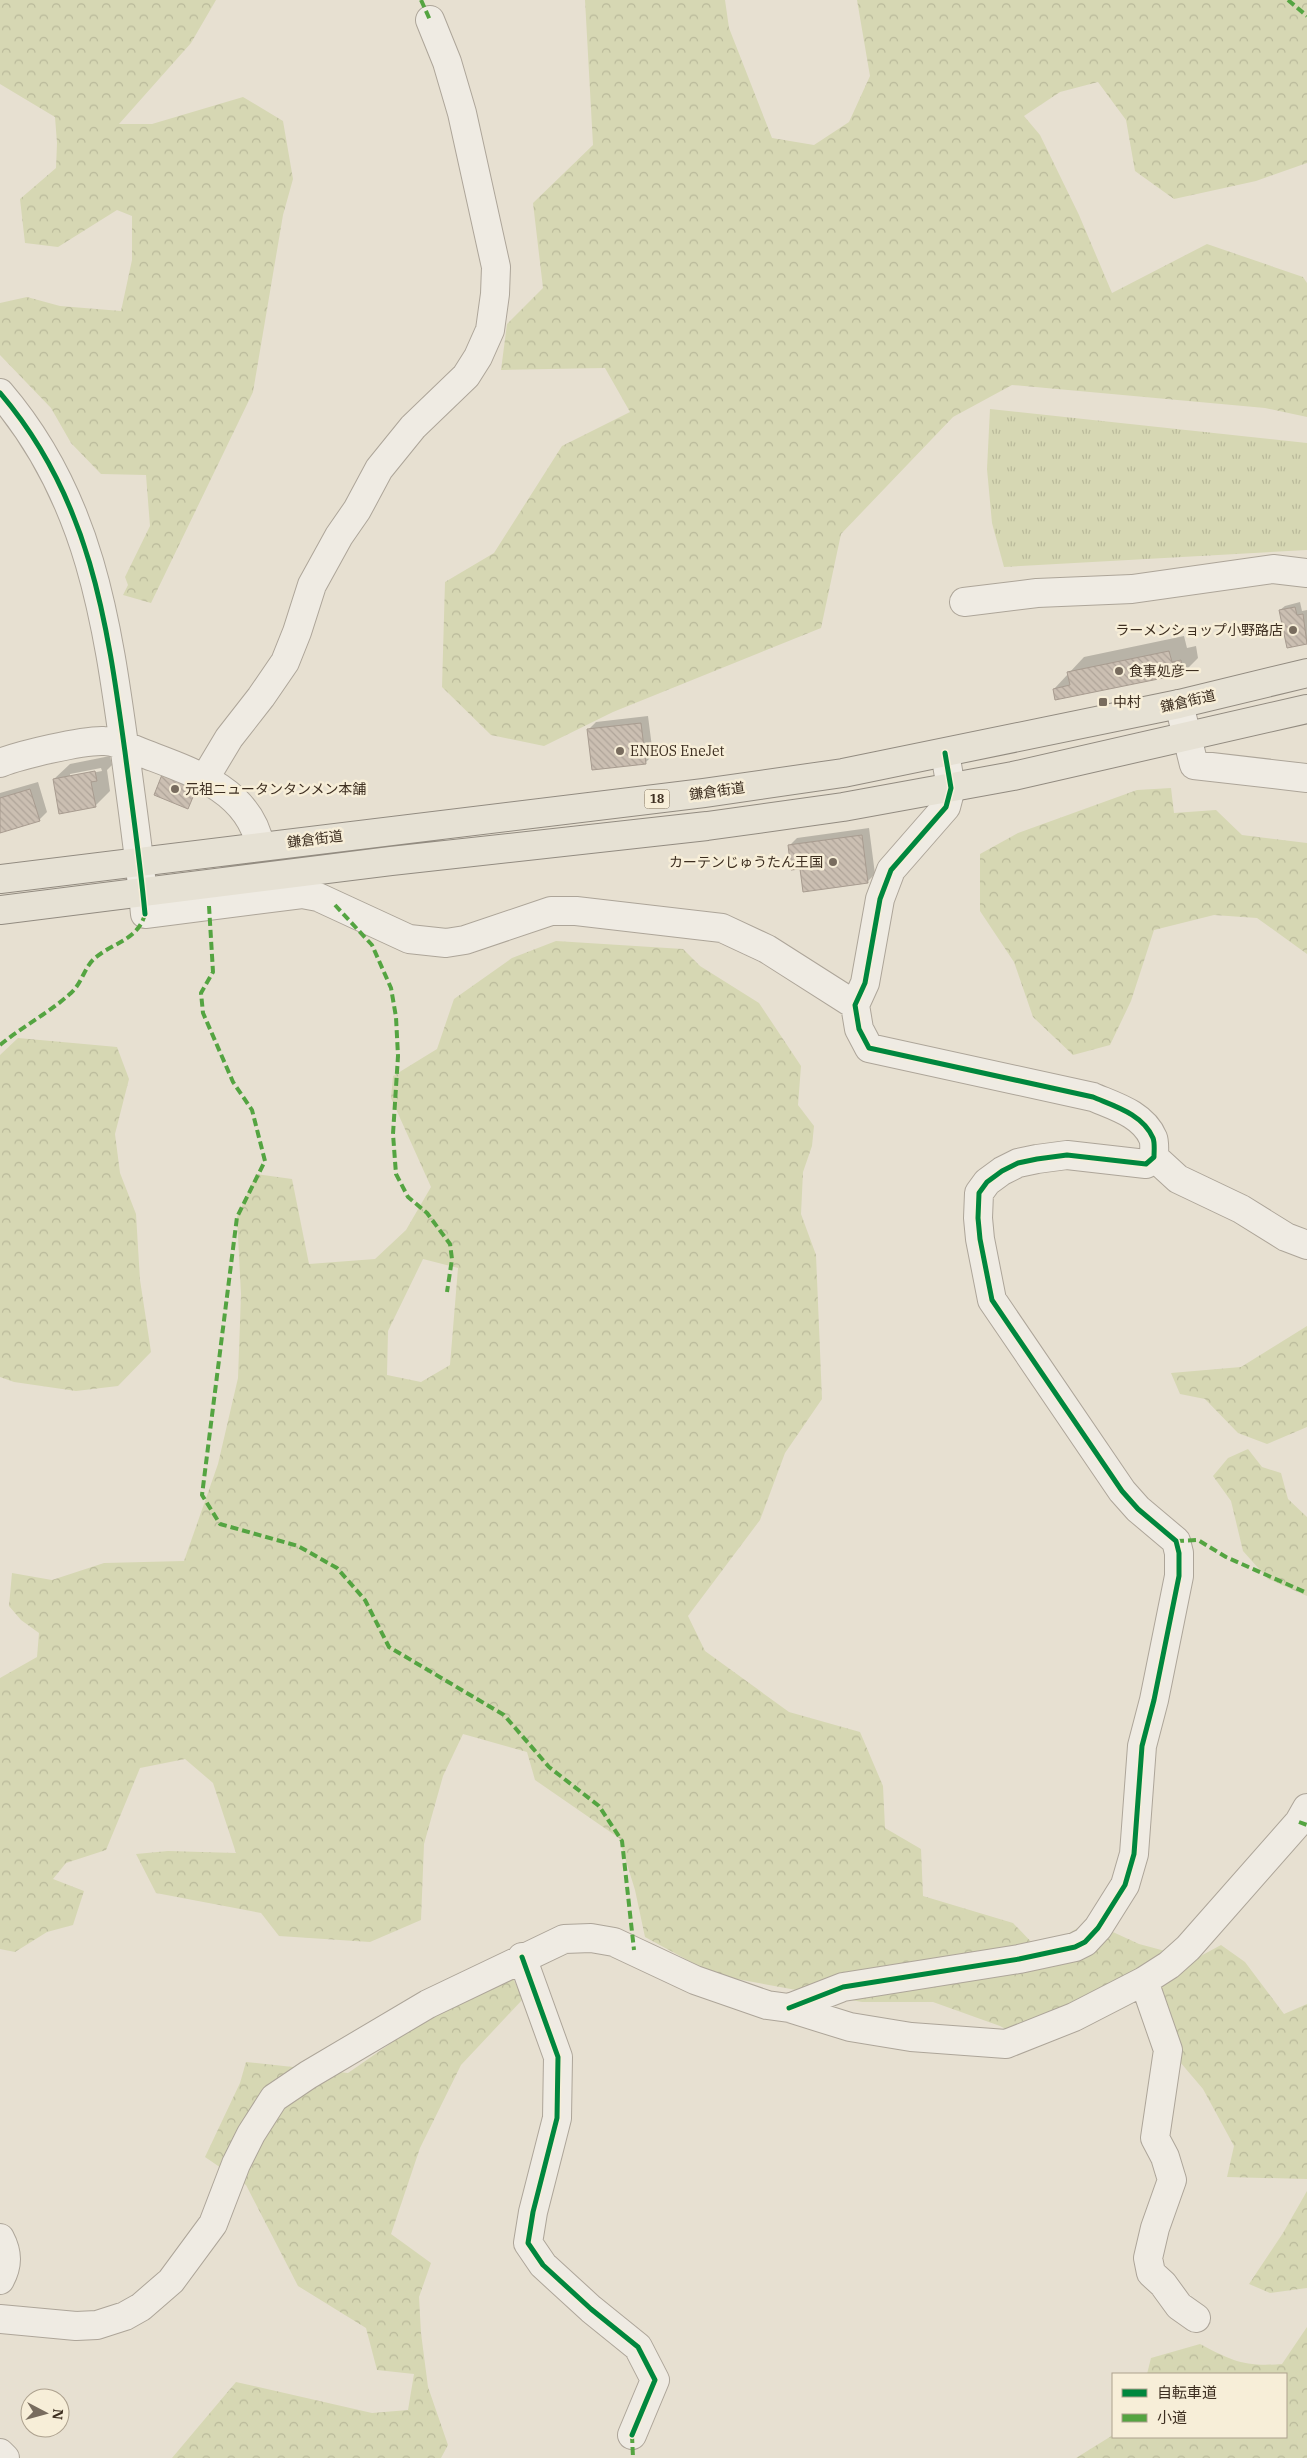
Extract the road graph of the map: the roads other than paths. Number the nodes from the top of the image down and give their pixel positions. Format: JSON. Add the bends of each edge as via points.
{"nodes":[{"id":1,"x":430,"y":20,"type":"dead end"},
{"id":2,"x":0,"y":393,"type":"edge"},
{"id":3,"x":1307,"y":573,"type":"edge"},
{"id":4,"x":964,"y":602,"type":"dead end"},
{"id":5,"x":1307,"y":673,"type":"edge"},
{"id":6,"x":1179,"y":704,"type":"junction"},
{"id":7,"x":1307,"y":709,"type":"edge"},
{"id":8,"x":1187,"y":737,"type":"junction"},
{"id":9,"x":124,"y":746,"type":"junction"},
{"id":10,"x":945,"y":753,"type":"junction"},
{"id":11,"x":0,"y":763,"type":"edge"},
{"id":12,"x":205,"y":778,"type":"junction"},
{"id":13,"x":1307,"y":778,"type":"edge"},
{"id":14,"x":951,"y":788,"type":"junction"},
{"id":15,"x":260,"y":846,"type":"junction"},
{"id":16,"x":139,"y":861,"type":"junction"},
{"id":17,"x":315,"y":870,"type":"junction"},
{"id":18,"x":0,"y":879,"type":"edge"},
{"id":19,"x":318,"y":897,"type":"junction"},
{"id":20,"x":144,"y":903,"type":"junction"},
{"id":21,"x":0,"y":910,"type":"edge"},
{"id":22,"x":855,"y":1005,"type":"junction"},
{"id":23,"x":1154,"y":1157,"type":"junction"},
{"id":24,"x":1307,"y":1245,"type":"edge"},
{"id":25,"x":1307,"y":1808,"type":"edge"},
{"id":26,"x":522,"y":1957,"type":"junction"},
{"id":27,"x":1144,"y":1981,"type":"junction"},
{"id":28,"x":789,"y":2008,"type":"junction"},
{"id":29,"x":0,"y":2238,"type":"edge"},
{"id":30,"x":0,"y":2280,"type":"edge"},
{"id":31,"x":1196,"y":2318,"type":"dead end"},
{"id":32,"x":0,"y":2319,"type":"edge"},
{"id":33,"x":632,"y":2435,"type":"dead end"},
{"id":34,"x":0,"y":2453,"type":"edge"},
{"id":35,"x":5,"y":2458,"type":"edge"}],
"edges":[{"from":1,"to":12,"type":"street","via":[[462,113],[496,267],[490,330],[466,376],[413,427],[379,469],[312,585],[285,662],[262,698],[229,738]]},
{"from":2,"to":9,"type":"street","via":[[26,427],[56,477],[85,544],[104,615]]},
{"from":3,"to":4,"type":"street","via":[[1273,569],[1132,589],[1038,593]]},
{"from":5,"to":6,"type":"main road","name":"鎌倉街道","number":"18"},
{"from":6,"to":8,"type":"street"},
{"from":6,"to":10,"type":"main road","name":"鎌倉街道","number":"18"},
{"from":7,"to":8,"type":"main road"},
{"from":8,"to":13,"type":"street","via":[[1194,765]]},
{"from":8,"to":14,"type":"main road"},
{"from":9,"to":11,"type":"street","via":[[107,741],[89,741]]},
{"from":9,"to":12,"type":"street"},
{"from":9,"to":16,"type":"street"},
{"from":10,"to":14,"type":"street"},
{"from":10,"to":15,"type":"main road","name":"鎌倉街道","number":"18","via":[[843,773],[704,793]]},
{"from":12,"to":15,"type":"street","via":[[228,793],[240,806],[254,827]]},
{"from":14,"to":17,"type":"main road","via":[[707,826]]},
{"from":14,"to":22,"type":"street","via":[[946,807],[938,819],[902,856],[885,884],[865,983]]},
{"from":15,"to":16,"type":"main road","name":"鎌倉街道","number":"18"},
{"from":16,"to":18,"type":"main road","name":"鎌倉街道","number":"18"},
{"from":16,"to":20,"type":"street"},
{"from":17,"to":19,"type":"street"},
{"from":17,"to":20,"type":"main road"},
{"from":19,"to":20,"type":"street","via":[[302,894]]},
{"from":19,"to":22,"type":"street","via":[[409,939],[446,943],[466,940],[551,911],[722,928],[767,949]]},
{"from":20,"to":21,"type":"main road"},
{"from":22,"to":23,"type":"street","via":[[859,1029],[869,1048],[1093,1096],[1126,1111],[1144,1124],[1154,1139]]},
{"from":23,"to":24,"type":"street","via":[[1178,1178],[1240,1209],[1286,1237]]},
{"from":23,"to":28,"type":"street","via":[[1146,1164],[1067,1155],[1018,1163],[987,1182],[979,1193],[978,1218],[992,1300],[1122,1491],[1176,1541],[1179,1553],[1179,1576],[1142,1746],[1134,1854],[1125,1885],[1098,1928],[1085,1942],[1075,1947],[844,1987]]},
{"from":25,"to":27,"type":"street","via":[[1300,1822],[1188,1948]]},
{"from":26,"to":28,"type":"street","via":[[564,1939],[599,1939],[634,1950],[695,1980],[767,2005]]},
{"from":26,"to":32,"type":"street","via":[[428,2004],[308,2074],[274,2098],[236,2164],[213,2224],[166,2286],[141,2307],[112,2321],[90,2325]]},
{"from":26,"to":33,"type":"street","via":[[558,2057],[557,2118],[528,2243],[543,2264],[591,2309],[638,2346],[655,2380]]},
{"from":27,"to":28,"type":"street","via":[[1074,2017],[1006,2044],[912,2037],[850,2027]]},
{"from":27,"to":31,"type":"street","via":[[1168,2050],[1155,2138],[1172,2180],[1148,2258],[1151,2273],[1164,2284],[1179,2306]]},
{"from":29,"to":30,"type":"street","via":[[7,2255]]},
{"from":34,"to":35,"type":"street"}]}
